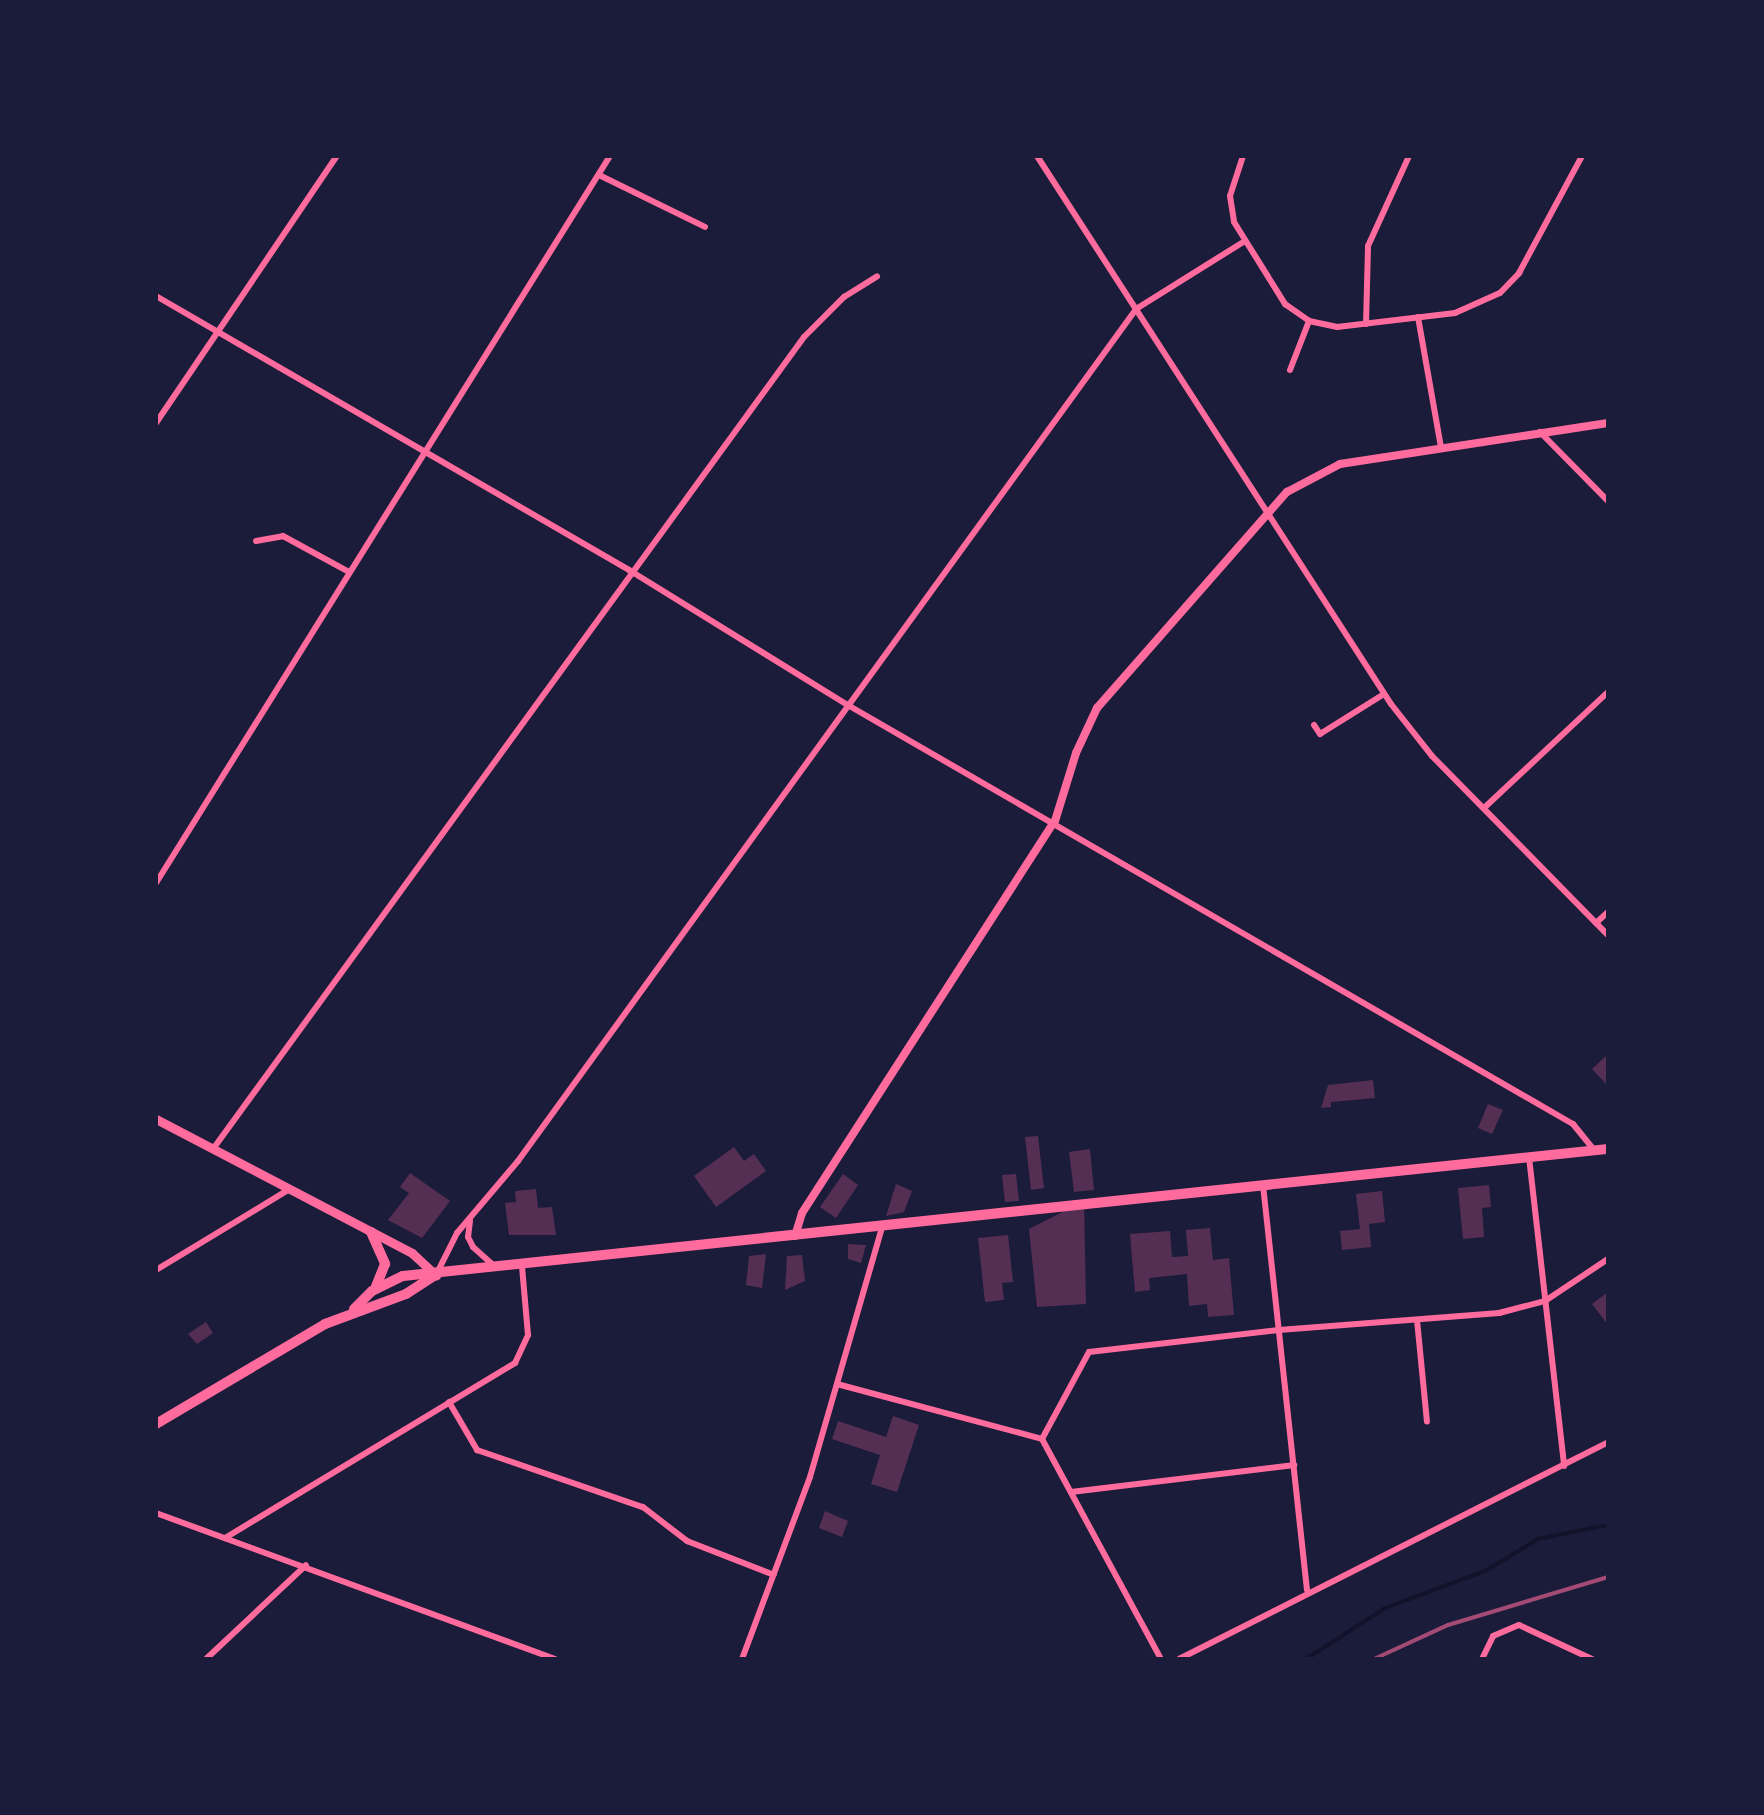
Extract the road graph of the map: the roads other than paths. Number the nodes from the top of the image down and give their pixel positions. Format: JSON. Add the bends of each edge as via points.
{"nodes":[{"id":1,"x":337,"y":156,"type":"edge"},
{"id":2,"x":610,"y":156,"type":"edge"},
{"id":3,"x":1037,"y":156,"type":"edge"},
{"id":4,"x":1243,"y":156,"type":"edge"},
{"id":5,"x":1409,"y":156,"type":"edge"},
{"id":6,"x":1582,"y":156,"type":"edge"},
{"id":7,"x":599,"y":175,"type":"junction"},
{"id":8,"x":705,"y":227,"type":"dead end"},
{"id":9,"x":1245,"y":241,"type":"junction"},
{"id":10,"x":877,"y":276,"type":"dead end"},
{"id":11,"x":156,"y":296,"type":"edge"},
{"id":12,"x":1136,"y":309,"type":"junction"},
{"id":13,"x":1418,"y":317,"type":"junction"},
{"id":14,"x":1309,"y":321,"type":"junction"},
{"id":15,"x":1366,"y":324,"type":"junction"},
{"id":16,"x":215,"y":334,"type":"junction"},
{"id":17,"x":1290,"y":370,"type":"dead end"},
{"id":18,"x":156,"y":423,"type":"edge"},
{"id":19,"x":1608,"y":423,"type":"edge"},
{"id":20,"x":1539,"y":431,"type":"junction"},
{"id":21,"x":1441,"y":447,"type":"junction"},
{"id":22,"x":422,"y":453,"type":"junction"},
{"id":23,"x":1608,"y":501,"type":"edge"},
{"id":24,"x":1268,"y":512,"type":"junction"},
{"id":25,"x":256,"y":541,"type":"dead end"},
{"id":26,"x":629,"y":570,"type":"junction"},
{"id":27,"x":349,"y":572,"type":"junction"},
{"id":28,"x":1608,"y":692,"type":"edge"},
{"id":29,"x":1384,"y":694,"type":"junction"},
{"id":30,"x":846,"y":704,"type":"junction"},
{"id":31,"x":1314,"y":725,"type":"dead end"},
{"id":32,"x":1484,"y":808,"type":"junction"},
{"id":33,"x":1055,"y":821,"type":"junction"},
{"id":34,"x":156,"y":883,"type":"edge"},
{"id":35,"x":1608,"y":912,"type":"edge"},
{"id":36,"x":1596,"y":923,"type":"junction"},
{"id":37,"x":1608,"y":935,"type":"edge"},
{"id":38,"x":156,"y":1119,"type":"edge"},
{"id":39,"x":213,"y":1149,"type":"junction"},
{"id":40,"x":1608,"y":1149,"type":"edge"},
{"id":41,"x":1595,"y":1151,"type":"junction"},
{"id":42,"x":1529,"y":1157,"type":"junction"},
{"id":43,"x":1263,"y":1185,"type":"junction"},
{"id":44,"x":290,"y":1189,"type":"junction"},
{"id":45,"x":470,"y":1221,"type":"junction"},
{"id":46,"x":882,"y":1228,"type":"junction"},
{"id":47,"x":371,"y":1232,"type":"junction"},
{"id":48,"x":795,"y":1236,"type":"junction"},
{"id":49,"x":1608,"y":1259,"type":"edge"},
{"id":50,"x":522,"y":1267,"type":"junction"},
{"id":51,"x":497,"y":1269,"type":"junction"},
{"id":52,"x":156,"y":1270,"type":"edge"},
{"id":53,"x":436,"y":1275,"type":"junction"},
{"id":54,"x":372,"y":1291,"type":"junction"},
{"id":55,"x":1545,"y":1301,"type":"junction"},
{"id":56,"x":354,"y":1309,"type":"junction"},
{"id":57,"x":1417,"y":1320,"type":"junction"},
{"id":58,"x":1279,"y":1330,"type":"junction"},
{"id":59,"x":837,"y":1384,"type":"junction"},
{"id":60,"x":449,"y":1402,"type":"junction"},
{"id":61,"x":1427,"y":1422,"type":"dead end"},
{"id":62,"x":156,"y":1424,"type":"edge"},
{"id":63,"x":1042,"y":1439,"type":"junction"},
{"id":64,"x":1608,"y":1442,"type":"edge"},
{"id":65,"x":1294,"y":1465,"type":"junction"},
{"id":66,"x":1564,"y":1466,"type":"junction"},
{"id":67,"x":1071,"y":1492,"type":"junction"},
{"id":68,"x":156,"y":1513,"type":"edge"},
{"id":69,"x":225,"y":1538,"type":"junction"},
{"id":70,"x":306,"y":1565,"type":"junction"},
{"id":71,"x":774,"y":1575,"type":"junction"},
{"id":72,"x":1307,"y":1590,"type":"junction"},
{"id":73,"x":1589,"y":1658,"type":"edge"},
{"id":74,"x":206,"y":1659,"type":"edge"},
{"id":75,"x":555,"y":1659,"type":"edge"},
{"id":76,"x":742,"y":1659,"type":"edge"},
{"id":77,"x":1161,"y":1659,"type":"edge"},
{"id":78,"x":1179,"y":1659,"type":"edge"},
{"id":79,"x":1482,"y":1659,"type":"edge"}],
"edges":[{"from":1,"to":16,"type":"street"},
{"from":2,"to":7,"type":"street"},
{"from":3,"to":12,"type":"street"},
{"from":4,"to":9,"type":"street","via":[[1230,196],[1234,222]]},
{"from":5,"to":15,"type":"street","via":[[1368,246]]},
{"from":6,"to":13,"type":"street","via":[[1511,284],[1471,309]]},
{"from":7,"to":8,"type":"street"},
{"from":7,"to":22,"type":"street"},
{"from":9,"to":12,"type":"street"},
{"from":9,"to":14,"type":"street","via":[[1279,296]]},
{"from":10,"to":26,"type":"street","via":[[844,297],[804,337]]},
{"from":11,"to":16,"type":"street"},
{"from":12,"to":24,"type":"street"},
{"from":12,"to":30,"type":"street"},
{"from":13,"to":15,"type":"street"},
{"from":13,"to":21,"type":"street"},
{"from":14,"to":15,"type":"street","via":[[1337,327]]},
{"from":14,"to":17,"type":"street"},
{"from":16,"to":18,"type":"street"},
{"from":16,"to":22,"type":"street"},
{"from":19,"to":20,"type":"street"},
{"from":20,"to":21,"type":"street"},
{"from":20,"to":23,"type":"street"},
{"from":21,"to":24,"type":"street","via":[[1321,470]]},
{"from":22,"to":26,"type":"street"},
{"from":22,"to":27,"type":"street"},
{"from":24,"to":29,"type":"street"},
{"from":24,"to":33,"type":"street","via":[[1097,708],[1076,753]]},
{"from":25,"to":27,"type":"street","via":[[283,536]]},
{"from":26,"to":30,"type":"street"},
{"from":26,"to":39,"type":"street"},
{"from":27,"to":34,"type":"street"},
{"from":28,"to":32,"type":"street"},
{"from":29,"to":31,"type":"street","via":[[1320,734]]},
{"from":29,"to":32,"type":"street","via":[[1432,756]]},
{"from":30,"to":33,"type":"street"},
{"from":30,"to":45,"type":"street"},
{"from":32,"to":36,"type":"street"},
{"from":33,"to":41,"type":"street","via":[[1573,1124]]},
{"from":33,"to":48,"type":"street","via":[[802,1213]]},
{"from":35,"to":36,"type":"street"},
{"from":36,"to":37,"type":"street"},
{"from":38,"to":39,"type":"main road"},
{"from":39,"to":44,"type":"main road"},
{"from":40,"to":41,"type":"main road"},
{"from":41,"to":42,"type":"main road"},
{"from":42,"to":43,"type":"main road"},
{"from":42,"to":55,"type":"street"},
{"from":43,"to":46,"type":"main road"},
{"from":43,"to":58,"type":"street"},
{"from":44,"to":47,"type":"main road"},
{"from":44,"to":52,"type":"street"},
{"from":45,"to":51,"type":"street","via":[[473,1247]]},
{"from":45,"to":53,"type":"street","via":[[445,1250]]},
{"from":46,"to":48,"type":"main road"},
{"from":46,"to":59,"type":"street"},
{"from":47,"to":53,"type":"main road","via":[[412,1253]]},
{"from":47,"to":54,"type":"main road","via":[[385,1264],[384,1276]]},
{"from":48,"to":50,"type":"main road"},
{"from":49,"to":55,"type":"street"},
{"from":50,"to":51,"type":"main road"},
{"from":50,"to":60,"type":"street","via":[[528,1335],[521,1356]]},
{"from":51,"to":53,"type":"main road"},
{"from":53,"to":54,"type":"main road","via":[[403,1276]]},
{"from":53,"to":56,"type":"main road","via":[[406,1294]]},
{"from":54,"to":56,"type":"main road"},
{"from":55,"to":57,"type":"street","via":[[1499,1313]]},
{"from":55,"to":66,"type":"street"},
{"from":56,"to":62,"type":"main road"},
{"from":57,"to":58,"type":"street"},
{"from":57,"to":61,"type":"street"},
{"from":58,"to":63,"type":"street","via":[[1089,1352]]},
{"from":58,"to":65,"type":"street"},
{"from":59,"to":63,"type":"street"},
{"from":59,"to":71,"type":"street"},
{"from":60,"to":69,"type":"street"},
{"from":60,"to":71,"type":"street","via":[[477,1450],[643,1507],[687,1541]]},
{"from":63,"to":67,"type":"street"},
{"from":64,"to":66,"type":"street"},
{"from":65,"to":67,"type":"street"},
{"from":65,"to":72,"type":"street"},
{"from":66,"to":72,"type":"street"},
{"from":67,"to":77,"type":"street"},
{"from":68,"to":69,"type":"street"},
{"from":69,"to":70,"type":"street"},
{"from":70,"to":74,"type":"street"},
{"from":70,"to":75,"type":"street"},
{"from":71,"to":76,"type":"street"},
{"from":72,"to":78,"type":"street"},
{"from":73,"to":79,"type":"street","via":[[1519,1625],[1500,1630]]}]}
